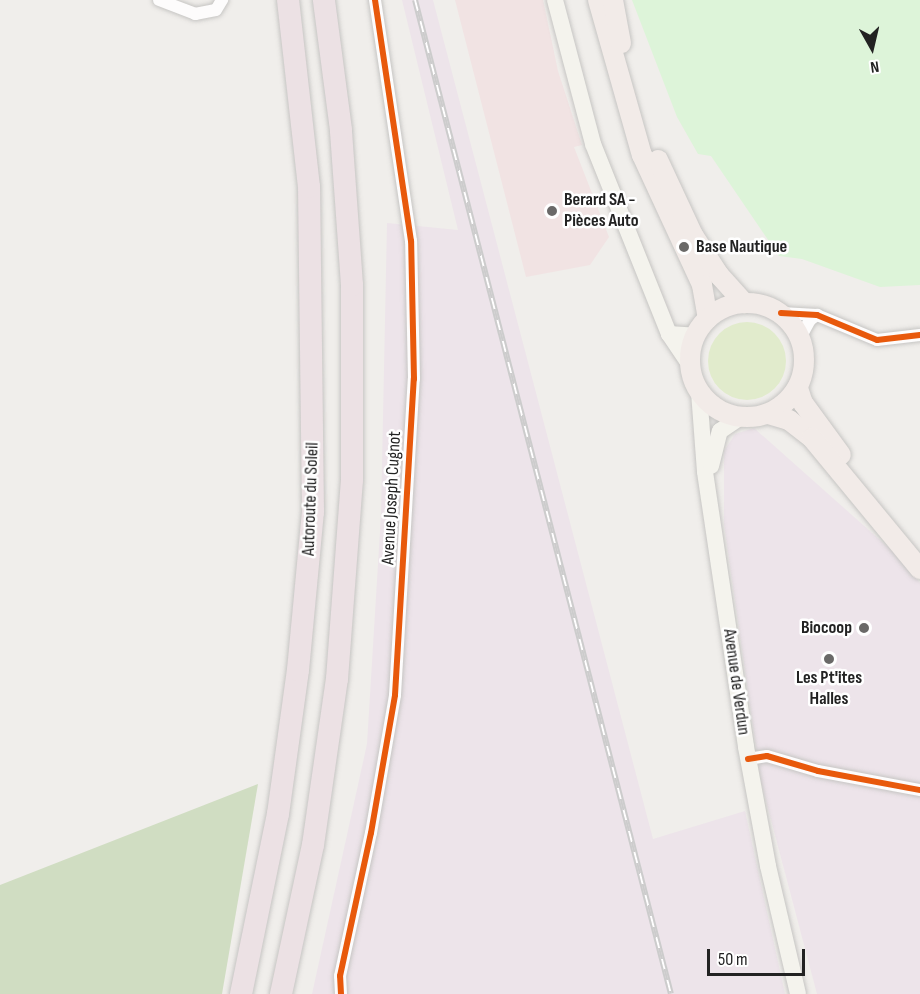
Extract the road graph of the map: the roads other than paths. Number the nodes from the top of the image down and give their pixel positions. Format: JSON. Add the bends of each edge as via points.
{"nodes":[{"id":1,"x":159,"y":0,"type":"edge"},
{"id":2,"x":222,"y":0,"type":"edge"},
{"id":3,"x":288,"y":0,"type":"edge"},
{"id":4,"x":324,"y":0,"type":"edge"},
{"id":5,"x":375,"y":0,"type":"edge"},
{"id":6,"x":555,"y":0,"type":"edge"},
{"id":7,"x":598,"y":0,"type":"edge"},
{"id":8,"x":613,"y":0,"type":"edge"},
{"id":9,"x":744,"y":303,"type":"junction"},
{"id":10,"x":781,"y":313,"type":"junction"},
{"id":11,"x":817,"y":315,"type":"junction"},
{"id":12,"x":708,"y":318,"type":"junction"},
{"id":13,"x":669,"y":334,"type":"junction"},
{"id":14,"x":920,"y":335,"type":"edge"},
{"id":15,"x":695,"y":336,"type":"junction"},
{"id":16,"x":800,"y":338,"type":"junction"},
{"id":17,"x":689,"y":364,"type":"junction"},
{"id":18,"x":798,"y":388,"type":"junction"},
{"id":19,"x":699,"y":392,"type":"junction"},
{"id":20,"x":768,"y":414,"type":"junction"},
{"id":21,"x":739,"y":418,"type":"junction"},
{"id":22,"x":712,"y":509,"type":"junction"},
{"id":23,"x":920,"y":549,"type":"edge"},
{"id":24,"x":920,"y":569,"type":"edge"},
{"id":25,"x":748,"y":759,"type":"junction"},
{"id":26,"x":920,"y":790,"type":"edge"},
{"id":27,"x":241,"y":994,"type":"edge"},
{"id":28,"x":281,"y":994,"type":"edge"},
{"id":29,"x":341,"y":994,"type":"edge"},
{"id":30,"x":798,"y":994,"type":"edge"}],
"edges":[{"from":1,"to":2,"type":"street","via":[[195,14],[216,9]]},
{"from":3,"to":27,"type":"highway","name":"Autoroute du Soleil","via":[[309,187],[313,512],[298,670],[278,814]]},
{"from":4,"to":28,"type":"highway","name":"Autoroute du Soleil","via":[[341,130],[352,285],[352,480],[337,679],[313,845]]},
{"from":5,"to":29,"type":"street","name":"Avenue Joseph Cugnot","via":[[411,241],[414,379],[395,695],[340,976]]},
{"from":6,"to":13,"type":"main road","via":[[593,144]]},
{"from":7,"to":12,"type":"main road","via":[[642,155],[702,285]]},
{"from":8,"to":9,"type":"main road","via":[[654,152],[693,235],[719,275]]},
{"from":9,"to":10,"type":"main road","via":[[764,305]]},
{"from":9,"to":12,"type":"main road","via":[[718,310]]},
{"from":10,"to":11,"type":"street"},
{"from":10,"to":16,"type":"main road"},
{"from":11,"to":14,"type":"street","via":[[877,340]]},
{"from":11,"to":16,"type":"street"},
{"from":12,"to":15,"type":"main road"},
{"from":13,"to":15,"type":"main road"},
{"from":13,"to":17,"type":"main road"},
{"from":15,"to":17,"type":"main road"},
{"from":16,"to":18,"type":"main road","via":[[805,354]]},
{"from":17,"to":19,"type":"main road"},
{"from":18,"to":20,"type":"main road","via":[[790,399]]},
{"from":18,"to":23,"type":"main road","via":[[803,403],[839,452]]},
{"from":19,"to":21,"type":"main road","via":[[710,405]]},
{"from":19,"to":22,"type":"main road"},
{"from":20,"to":21,"type":"main road"},
{"from":20,"to":24,"type":"main road","via":[[789,420],[812,438]]},
{"from":21,"to":22,"type":"main road","via":[[720,431],[715,441]]},
{"from":22,"to":25,"type":"main road","name":"Avenue de Verdun"},
{"from":25,"to":26,"type":"street","via":[[767,756],[818,771]]},
{"from":25,"to":30,"type":"main road","name":"Avenue de Verdun"}]}
